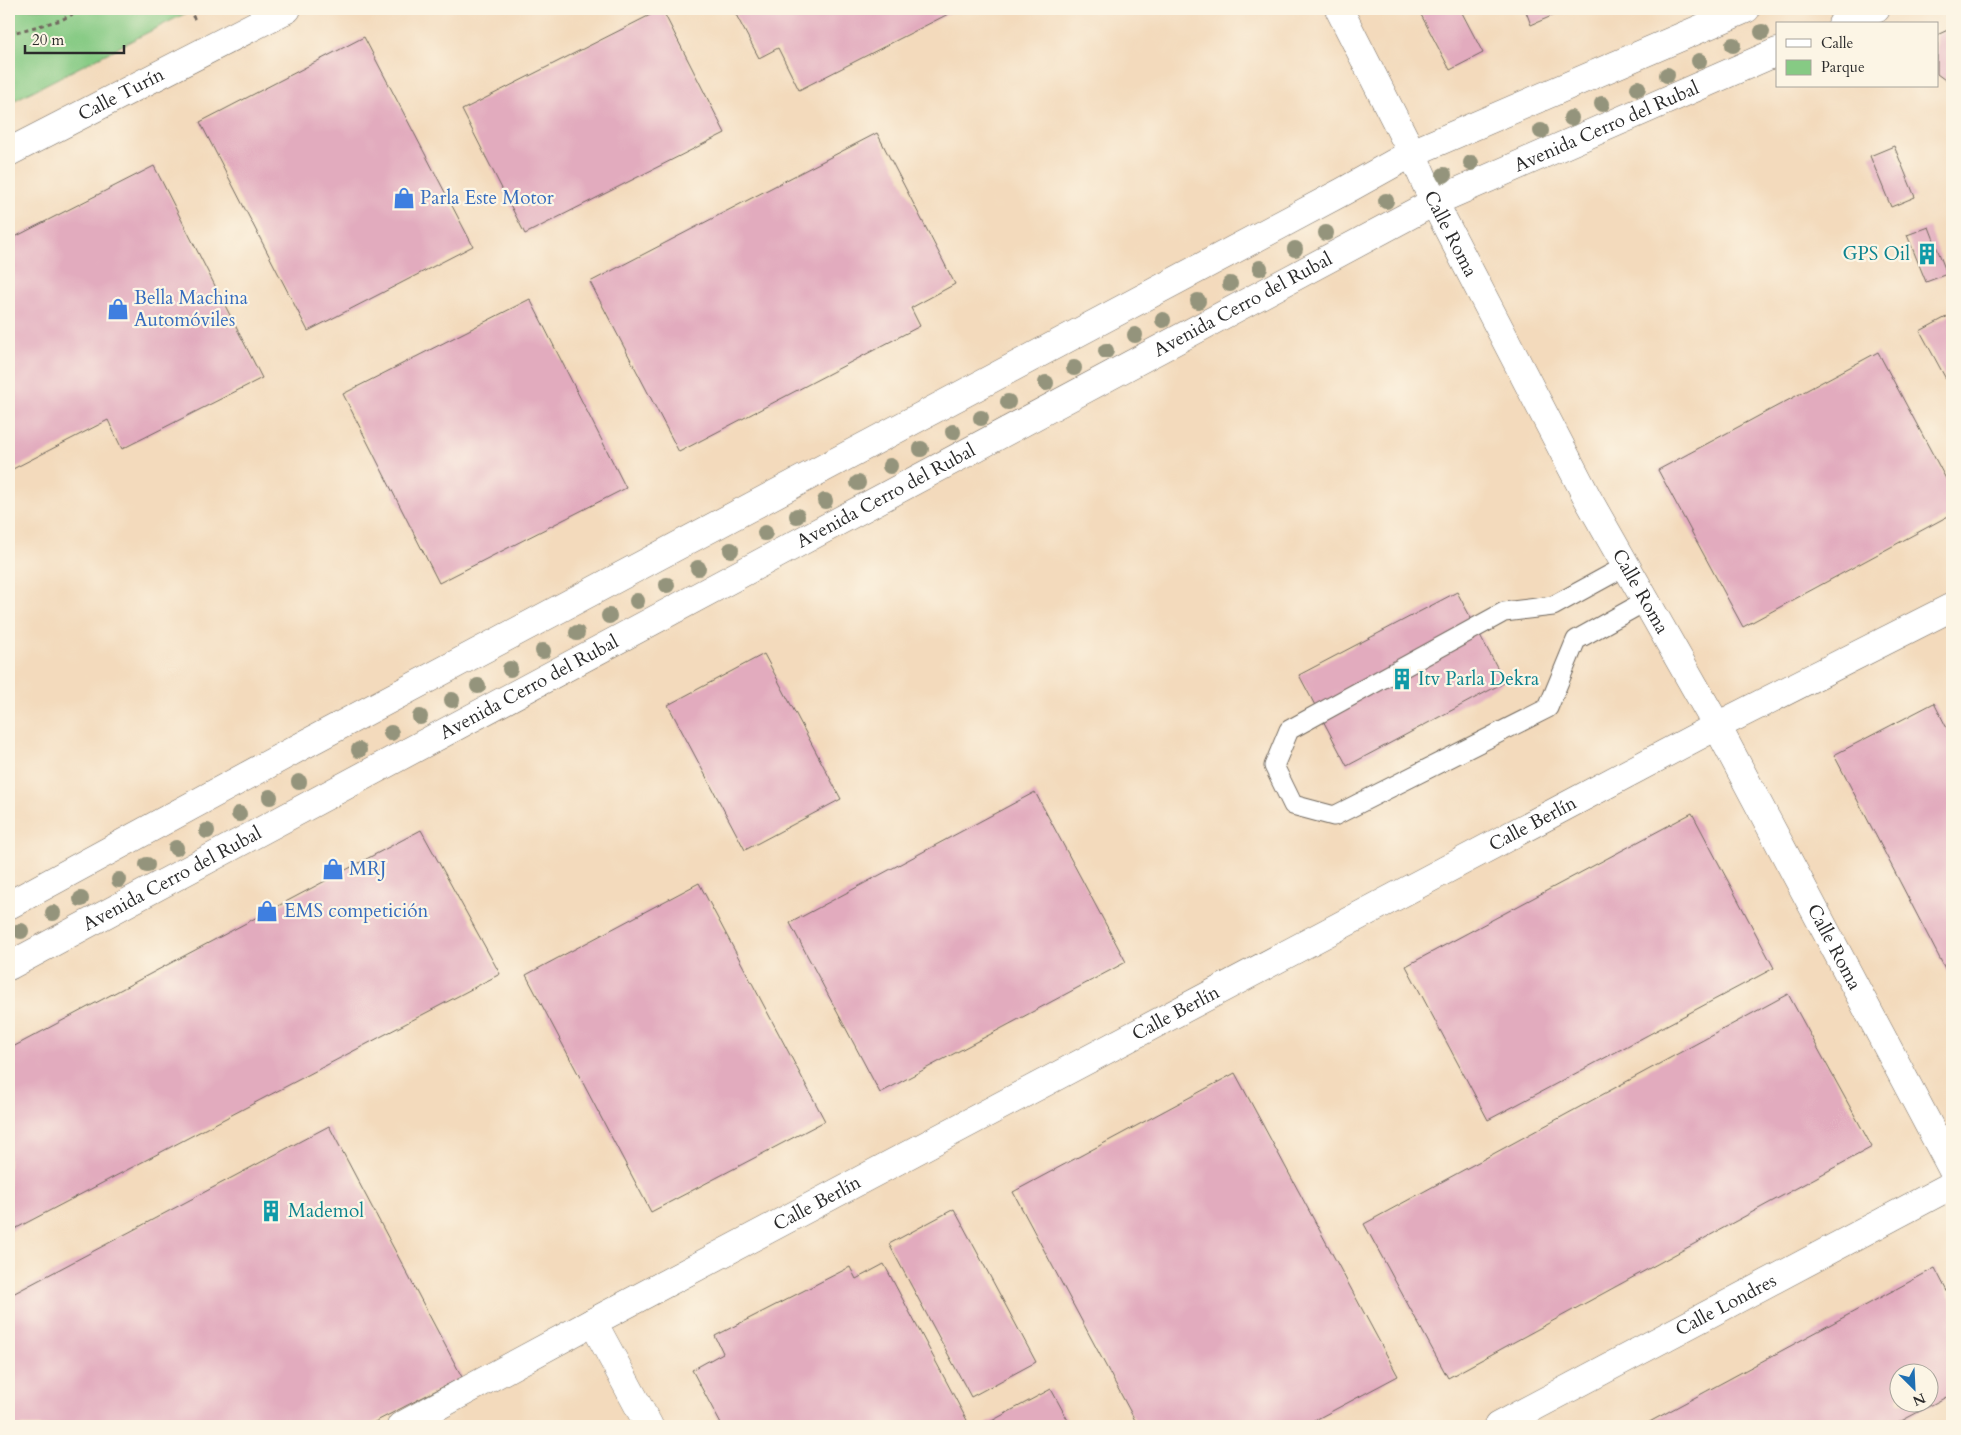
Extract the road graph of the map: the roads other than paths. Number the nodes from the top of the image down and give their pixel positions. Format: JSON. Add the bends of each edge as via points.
{"nodes":[{"id":1,"x":287,"y":9,"type":"edge"},
{"id":2,"x":1340,"y":9,"type":"edge"},
{"id":3,"x":1746,"y":9,"type":"edge"},
{"id":4,"x":1876,"y":9,"type":"edge"},
{"id":5,"x":1847,"y":22,"type":"edge"},
{"id":6,"x":1776,"y":52,"type":"edge"},
{"id":7,"x":9,"y":152,"type":"edge"},
{"id":8,"x":1412,"y":153,"type":"junction"},
{"id":9,"x":1434,"y":202,"type":"junction"},
{"id":10,"x":1626,"y":566,"type":"junction"},
{"id":11,"x":1646,"y":601,"type":"junction"},
{"id":12,"x":1952,"y":609,"type":"edge"},
{"id":13,"x":1717,"y":726,"type":"junction"},
{"id":14,"x":9,"y":905,"type":"edge"},
{"id":15,"x":9,"y":966,"type":"edge"},
{"id":16,"x":1952,"y":1169,"type":"edge"},
{"id":17,"x":1952,"y":1184,"type":"edge"},
{"id":18,"x":593,"y":1322,"type":"junction"},
{"id":19,"x":401,"y":1426,"type":"edge"},
{"id":20,"x":649,"y":1426,"type":"edge"},
{"id":21,"x":1498,"y":1426,"type":"edge"}],
"edges":[{"from":1,"to":7,"type":"street","name":"Calle Turín"},
{"from":2,"to":8,"type":"street","name":"Calle Roma"},
{"from":3,"to":8,"type":"street"},
{"from":4,"to":5,"type":"street"},
{"from":6,"to":9,"type":"street","name":"Avenida Cerro del Rubal"},
{"from":8,"to":9,"type":"street","name":"Calle Roma"},
{"from":8,"to":14,"type":"street"},
{"from":9,"to":10,"type":"street","name":"Calle Roma"},
{"from":9,"to":15,"type":"street","name":"Avenida Cerro del Rubal"},
{"from":10,"to":11,"type":"street","name":"Calle Roma"},
{"from":10,"to":11,"type":"lane","via":[[1553,606],[1504,612],[1289,730],[1274,766],[1293,806],[1334,816],[1548,708],[1576,640]]},
{"from":11,"to":13,"type":"street","name":"Calle Roma"},
{"from":12,"to":13,"type":"street","name":"Calle Berlín"},
{"from":13,"to":16,"type":"street","name":"Calle Roma"},
{"from":13,"to":18,"type":"street","name":"Calle Berlín"},
{"from":17,"to":21,"type":"street","name":"Calle Londres"},
{"from":18,"to":19,"type":"street","name":"Calle Berlín"},
{"from":18,"to":20,"type":"street"}]}
